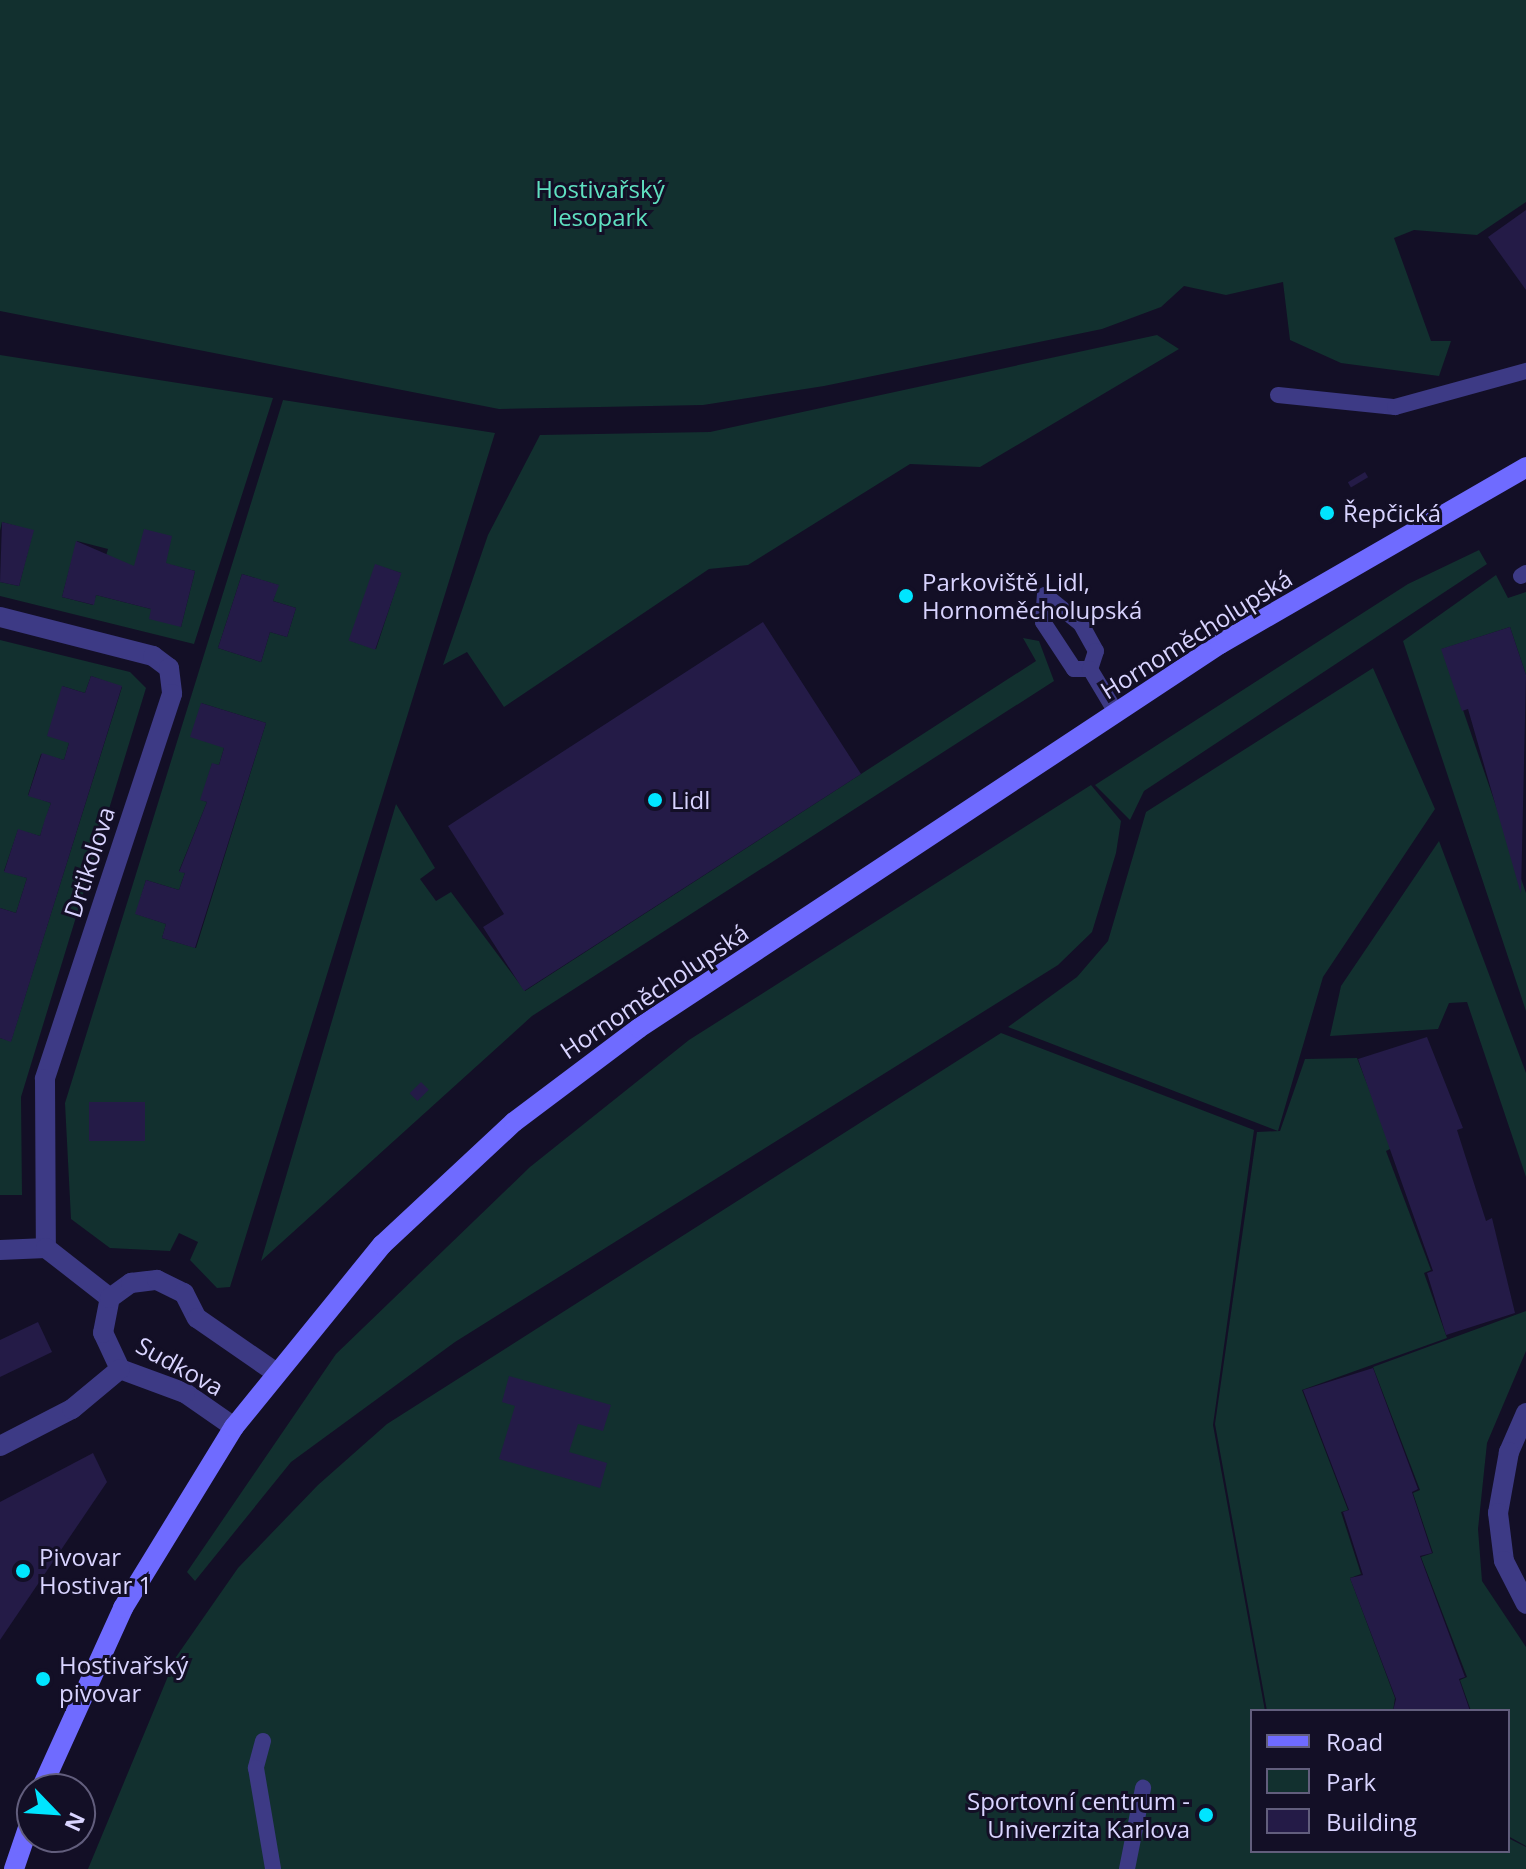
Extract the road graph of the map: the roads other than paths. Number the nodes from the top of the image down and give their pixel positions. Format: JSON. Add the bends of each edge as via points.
{"nodes":[{"id":1,"x":1526,"y":371,"type":"edge"},
{"id":2,"x":1278,"y":395,"type":"dead end"},
{"id":3,"x":1526,"y":467,"type":"edge"},
{"id":4,"x":0,"y":617,"type":"edge"},
{"id":5,"x":1090,"y":669,"type":"dead end"},
{"id":6,"x":1117,"y":714,"type":"junction"},
{"id":7,"x":46,"y":1248,"type":"junction"},
{"id":8,"x":0,"y":1250,"type":"edge"},
{"id":9,"x":110,"y":1298,"type":"junction"},
{"id":10,"x":120,"y":1369,"type":"junction"},
{"id":11,"x":275,"y":1372,"type":"junction"},
{"id":12,"x":1526,"y":1413,"type":"edge"},
{"id":13,"x":234,"y":1427,"type":"junction"},
{"id":14,"x":0,"y":1446,"type":"edge"},
{"id":15,"x":1526,"y":1604,"type":"edge"},
{"id":16,"x":263,"y":1741,"type":"dead end"},
{"id":17,"x":48,"y":1773,"type":"edge"},
{"id":18,"x":1143,"y":1788,"type":"dead end"},
{"id":19,"x":273,"y":1869,"type":"edge"},
{"id":20,"x":1127,"y":1869,"type":"edge"}],
"edges":[{"from":1,"to":2,"type":"lane","via":[[1395,407]]},
{"from":3,"to":6,"type":"street","name":"Hornoměcholupská","via":[[1220,644]]},
{"from":4,"to":7,"type":"street","name":"Drtikolova","via":[[153,656],[169,668],[172,694],[45,1079]]},
{"from":5,"to":6,"type":"lane"},
{"from":6,"to":11,"type":"street","name":"Hornoměcholupská","via":[[639,1028],[514,1122],[382,1245]]},
{"from":7,"to":8,"type":"street"},
{"from":7,"to":9,"type":"street"},
{"from":9,"to":10,"type":"street","name":"Sudkova","via":[[103,1333]]},
{"from":9,"to":11,"type":"street","name":"Sudkova","via":[[131,1283],[157,1280],[184,1293],[197,1318]]},
{"from":10,"to":13,"type":"street","name":"Sudkova","via":[[185,1393]]},
{"from":10,"to":14,"type":"street","via":[[72,1409]]},
{"from":11,"to":13,"type":"street","name":"Hornoměcholupská"},
{"from":12,"to":15,"type":"street","via":[[1506,1465],[1499,1531]]},
{"from":13,"to":17,"type":"street","name":"Hornoměcholupská","via":[[123,1608]]},
{"from":16,"to":19,"type":"lane","via":[[256,1768]]},
{"from":18,"to":20,"type":"lane"}]}
